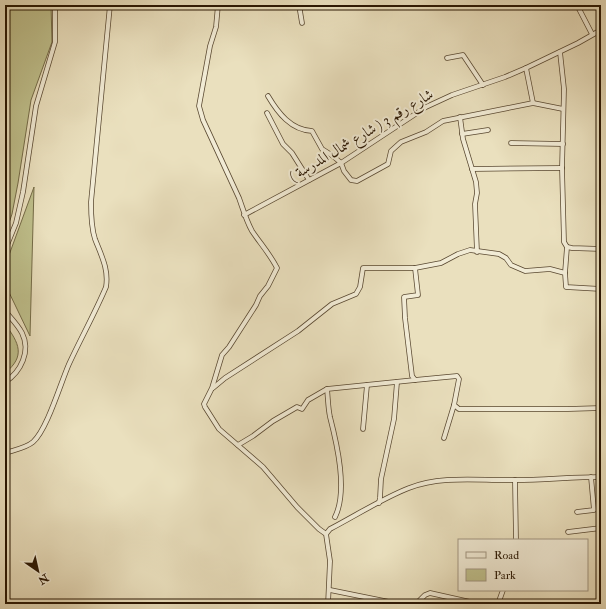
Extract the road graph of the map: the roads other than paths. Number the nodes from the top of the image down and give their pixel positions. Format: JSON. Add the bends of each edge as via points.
{"nodes":[{"id":1,"x":55,"y":5,"type":"edge"},
{"id":2,"x":110,"y":5,"type":"edge"},
{"id":3,"x":218,"y":5,"type":"edge"},
{"id":4,"x":301,"y":5,"type":"edge"},
{"id":5,"x":577,"y":5,"type":"edge"},
{"id":6,"x":302,"y":23,"type":"dead end"},
{"id":7,"x":601,"y":30,"type":"edge"},
{"id":8,"x":592,"y":34,"type":"junction"},
{"id":9,"x":560,"y":52,"type":"junction"},
{"id":10,"x":447,"y":58,"type":"dead end"},
{"id":11,"x":526,"y":68,"type":"junction"},
{"id":12,"x":484,"y":85,"type":"junction"},
{"id":13,"x":268,"y":96,"type":"dead end"},
{"id":14,"x":533,"y":103,"type":"junction"},
{"id":15,"x":563,"y":110,"type":"junction"},
{"id":16,"x":268,"y":113,"type":"dead end"},
{"id":17,"x":460,"y":117,"type":"junction"},
{"id":18,"x":488,"y":130,"type":"dead end"},
{"id":19,"x":462,"y":134,"type":"junction"},
{"id":20,"x":511,"y":143,"type":"dead end"},
{"id":21,"x":563,"y":144,"type":"junction"},
{"id":22,"x":341,"y":163,"type":"junction"},
{"id":23,"x":562,"y":168,"type":"junction"},
{"id":24,"x":472,"y":169,"type":"junction"},
{"id":25,"x":309,"y":180,"type":"junction"},
{"id":26,"x":244,"y":215,"type":"junction"},
{"id":27,"x":567,"y":246,"type":"junction"},
{"id":28,"x":601,"y":249,"type":"edge"},
{"id":29,"x":5,"y":250,"type":"edge"},
{"id":30,"x":477,"y":252,"type":"junction"},
{"id":31,"x":415,"y":268,"type":"junction"},
{"id":32,"x":565,"y":273,"type":"junction"},
{"id":33,"x":601,"y":289,"type":"edge"},
{"id":34,"x":5,"y":311,"type":"edge"},
{"id":35,"x":415,"y":380,"type":"junction"},
{"id":36,"x":5,"y":382,"type":"edge"},
{"id":37,"x":397,"y":382,"type":"junction"},
{"id":38,"x":367,"y":385,"type":"junction"},
{"id":39,"x":212,"y":388,"type":"junction"},
{"id":40,"x":327,"y":389,"type":"junction"},
{"id":41,"x":454,"y":405,"type":"junction"},
{"id":42,"x":601,"y":408,"type":"edge"},
{"id":43,"x":363,"y":429,"type":"dead end"},
{"id":44,"x":444,"y":438,"type":"dead end"},
{"id":45,"x":238,"y":445,"type":"junction"},
{"id":46,"x":5,"y":453,"type":"edge"},
{"id":47,"x":591,"y":477,"type":"junction"},
{"id":48,"x":601,"y":477,"type":"edge"},
{"id":49,"x":516,"y":480,"type":"junction"},
{"id":50,"x":378,"y":504,"type":"junction"},
{"id":51,"x":577,"y":512,"type":"dead end"},
{"id":52,"x":335,"y":517,"type":"dead end"},
{"id":53,"x":601,"y":528,"type":"edge"},
{"id":54,"x":568,"y":532,"type":"dead end"},
{"id":55,"x":326,"y":534,"type":"junction"},
{"id":56,"x":516,"y":539,"type":"edge"},
{"id":57,"x":330,"y":590,"type":"junction"},
{"id":58,"x":503,"y":591,"type":"edge"},
{"id":59,"x":328,"y":604,"type":"edge"},
{"id":60,"x":399,"y":604,"type":"edge"},
{"id":61,"x":416,"y":604,"type":"edge"},
{"id":62,"x":479,"y":604,"type":"edge"},
{"id":63,"x":498,"y":604,"type":"edge"}],
"edges":[{"from":1,"to":29,"type":"street","via":[[55,42],[36,106],[16,223]]},
{"from":2,"to":46,"type":"street","via":[[90,202],[92,228],[108,280],[39,435],[25,446]]},
{"from":3,"to":26,"type":"street","via":[[216,27],[199,106]]},
{"from":4,"to":6,"type":"street"},
{"from":5,"to":8,"type":"street"},
{"from":7,"to":8,"type":"street","name":"شارع رقم 3 ( شارع شمال المدرسة )"},
{"from":8,"to":9,"type":"street","name":"شارع رقم 3 ( شارع شمال المدرسة )"},
{"from":9,"to":11,"type":"street","name":"شارع رقم 3 ( شارع شمال المدرسة )"},
{"from":9,"to":15,"type":"street","via":[[564,89]]},
{"from":10,"to":12,"type":"street","via":[[463,55]]},
{"from":11,"to":12,"type":"street","name":"شارع رقم 3 ( شارع شمال المدرسة )"},
{"from":11,"to":14,"type":"street"},
{"from":12,"to":22,"type":"street","name":"شارع رقم 3 ( شارع شمال المدرسة )","via":[[426,107]]},
{"from":13,"to":22,"type":"street","via":[[286,121],[300,129],[312,131],[322,149]]},
{"from":14,"to":15,"type":"street"},
{"from":14,"to":17,"type":"street"},
{"from":15,"to":21,"type":"street"},
{"from":16,"to":25,"type":"street","via":[[283,144],[292,153]]},
{"from":17,"to":19,"type":"street"},
{"from":17,"to":22,"type":"street","via":[[443,121],[426,132],[401,142],[391,151],[388,164],[357,181],[351,180]]},
{"from":18,"to":19,"type":"street"},
{"from":19,"to":24,"type":"street"},
{"from":20,"to":21,"type":"street"},
{"from":21,"to":23,"type":"street"},
{"from":22,"to":25,"type":"street","name":"شارع رقم 3 ( شارع شمال المدرسة )"},
{"from":23,"to":24,"type":"street"},
{"from":23,"to":27,"type":"street","via":[[564,242]]},
{"from":24,"to":30,"type":"street","via":[[477,193]]},
{"from":25,"to":26,"type":"street","name":"شارع رقم 3 ( شارع شمال المدرسة )"},
{"from":26,"to":39,"type":"street","via":[[277,268],[256,305],[222,355]]},
{"from":27,"to":28,"type":"street"},
{"from":27,"to":32,"type":"street"},
{"from":30,"to":31,"type":"street","via":[[465,251],[441,264]]},
{"from":30,"to":32,"type":"street","via":[[499,254],[512,265],[526,271],[550,269]]},
{"from":31,"to":35,"type":"street","via":[[418,295],[404,297],[412,376]]},
{"from":31,"to":39,"type":"street","via":[[364,268],[356,294],[332,304],[298,331]]},
{"from":32,"to":33,"type":"street","via":[[566,287]]},
{"from":34,"to":36,"type":"street","via":[[22,332],[25,345],[20,367]]},
{"from":35,"to":37,"type":"street"},
{"from":35,"to":41,"type":"street","via":[[457,376],[459,379]]},
{"from":37,"to":38,"type":"street"},
{"from":37,"to":50,"type":"street","via":[[394,419]]},
{"from":38,"to":40,"type":"street"},
{"from":38,"to":43,"type":"street"},
{"from":39,"to":45,"type":"street","via":[[205,407],[216,426]]},
{"from":40,"to":45,"type":"street","via":[[308,400],[302,409],[297,407]]},
{"from":40,"to":52,"type":"street","via":[[341,479],[339,507]]},
{"from":41,"to":42,"type":"street","via":[[459,409]]},
{"from":41,"to":44,"type":"street"},
{"from":45,"to":55,"type":"street","via":[[264,467],[297,507]]},
{"from":47,"to":48,"type":"street"},
{"from":47,"to":49,"type":"street"},
{"from":47,"to":51,"type":"street","via":[[594,510]]},
{"from":49,"to":50,"type":"street","via":[[437,482],[410,488]]},
{"from":49,"to":56,"type":"street"},
{"from":50,"to":55,"type":"street","via":[[330,529]]},
{"from":53,"to":54,"type":"street"},
{"from":55,"to":57,"type":"street","via":[[330,561]]},
{"from":57,"to":59,"type":"street"},
{"from":57,"to":60,"type":"street"},
{"from":58,"to":63,"type":"street"},
{"from":61,"to":62,"type":"street","via":[[430,593]]}]}
